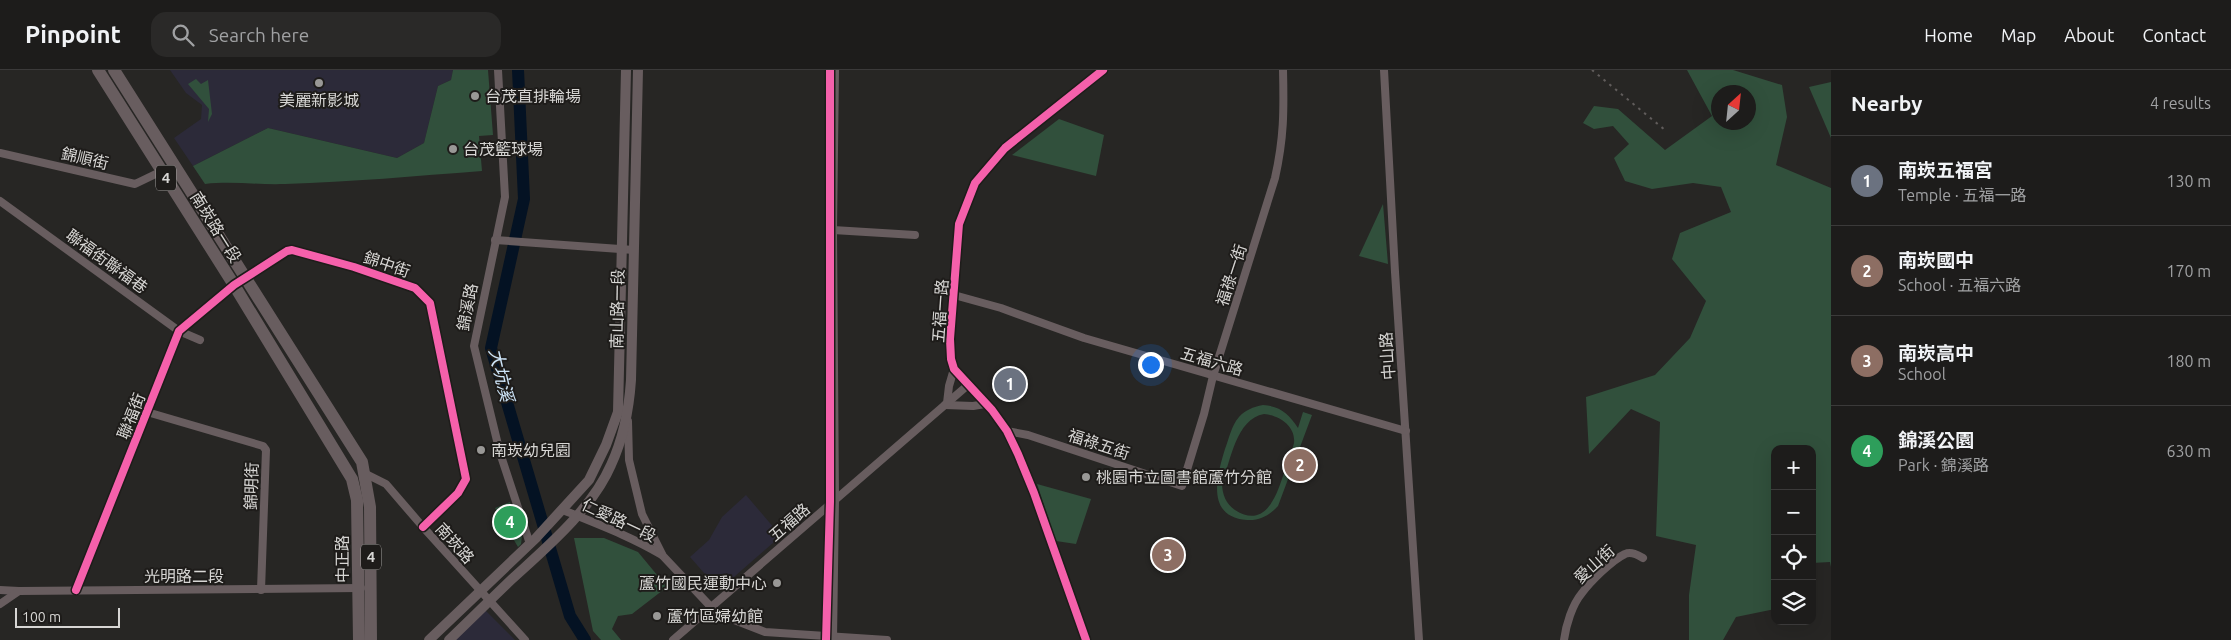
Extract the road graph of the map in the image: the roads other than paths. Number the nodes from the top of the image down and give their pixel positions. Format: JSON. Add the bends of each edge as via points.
{"nodes":[{"id":1,"x":98,"y":70,"type":"edge"},
{"id":2,"x":114,"y":70,"type":"edge"},
{"id":3,"x":498,"y":70,"type":"edge"},
{"id":4,"x":626,"y":70,"type":"edge"},
{"id":5,"x":638,"y":70,"type":"edge"},
{"id":6,"x":836,"y":70,"type":"edge"},
{"id":7,"x":1103,"y":70,"type":"edge"},
{"id":8,"x":1283,"y":70,"type":"edge"},
{"id":9,"x":1384,"y":70,"type":"edge"},
{"id":10,"x":626,"y":86,"type":"junction"},
{"id":11,"x":637,"y":86,"type":"junction"},
{"id":12,"x":0,"y":153,"type":"edge"},
{"id":13,"x":162,"y":171,"type":"junction"},
{"id":14,"x":0,"y":202,"type":"edge"},
{"id":15,"x":833,"y":230,"type":"junction"},
{"id":16,"x":915,"y":235,"type":"dead end"},
{"id":17,"x":495,"y":240,"type":"junction"},
{"id":18,"x":628,"y":250,"type":"junction"},
{"id":19,"x":240,"y":282,"type":"junction"},
{"id":20,"x":954,"y":295,"type":"junction"},
{"id":21,"x":179,"y":331,"type":"junction"},
{"id":22,"x":200,"y":340,"type":"dead end"},
{"id":23,"x":954,"y":369,"type":"junction"},
{"id":24,"x":1213,"y":376,"type":"junction"},
{"id":25,"x":968,"y":385,"type":"junction"},
{"id":26,"x":946,"y":404,"type":"junction"},
{"id":27,"x":986,"y":404,"type":"junction"},
{"id":28,"x":148,"y":412,"type":"junction"},
{"id":29,"x":628,"y":414,"type":"junction"},
{"id":30,"x":1007,"y":431,"type":"junction"},
{"id":31,"x":1406,"y":431,"type":"junction"},
{"id":32,"x":366,"y":474,"type":"junction"},
{"id":33,"x":352,"y":478,"type":"junction"},
{"id":34,"x":1182,"y":486,"type":"joint"},
{"id":35,"x":835,"y":500,"type":"junction"},
{"id":36,"x":563,"y":510,"type":"junction"},
{"id":37,"x":576,"y":515,"type":"junction"},
{"id":38,"x":423,"y":527,"type":"junction"},
{"id":39,"x":533,"y":541,"type":"junction"},
{"id":40,"x":664,"y":556,"type":"junction"},
{"id":41,"x":1643,"y":558,"type":"dead end"},
{"id":42,"x":365,"y":588,"type":"junction"},
{"id":43,"x":0,"y":590,"type":"edge"},
{"id":44,"x":76,"y":590,"type":"junction"},
{"id":45,"x":261,"y":590,"type":"junction"},
{"id":46,"x":19,"y":591,"type":"junction"},
{"id":47,"x":481,"y":592,"type":"junction"},
{"id":48,"x":489,"y":601,"type":"junction"},
{"id":49,"x":0,"y":604,"type":"edge"},
{"id":50,"x":711,"y":607,"type":"junction"},
{"id":51,"x":833,"y":638,"type":"edge"},
{"id":52,"x":359,"y":640,"type":"edge"},
{"id":53,"x":370,"y":640,"type":"edge"},
{"id":54,"x":429,"y":640,"type":"edge"},
{"id":55,"x":449,"y":640,"type":"edge"},
{"id":56,"x":525,"y":640,"type":"edge"},
{"id":57,"x":673,"y":640,"type":"edge"},
{"id":58,"x":887,"y":640,"type":"edge"},
{"id":59,"x":1086,"y":640,"type":"edge"},
{"id":60,"x":1419,"y":640,"type":"edge"},
{"id":61,"x":1564,"y":640,"type":"edge"}],
"edges":[{"from":1,"to":13,"type":"main road","name":"南崁路一段","number":"4"},
{"from":2,"to":19,"type":"main road","name":"南崁路一段","number":"4"},
{"from":3,"to":17,"type":"street","name":"錦溪路","via":[[505,197]]},
{"from":4,"to":10,"type":"street","name":"南山路一段"},
{"from":5,"to":11,"type":"street","name":"南山路一段"},
{"from":6,"to":15,"type":"street"},
{"from":7,"to":20,"type":"street","name":"五福一路","via":[[1005,148],[976,183],[959,224]]},
{"from":8,"to":24,"type":"street","name":"福祿一街","via":[[1285,119],[1281,149],[1258,235]]},
{"from":9,"to":31,"type":"street","name":"中山路"},
{"from":10,"to":11,"type":"street"},
{"from":10,"to":18,"type":"street","name":"南山路一段"},
{"from":11,"to":18,"type":"street","name":"南山路一段"},
{"from":12,"to":13,"type":"street","name":"錦順街","via":[[135,184]]},
{"from":13,"to":19,"type":"main road","name":"南崁路一段","number":"4"},
{"from":14,"to":21,"type":"street","name":"聯福街聯福巷"},
{"from":15,"to":16,"type":"street"},
{"from":15,"to":35,"type":"street"},
{"from":17,"to":18,"type":"street"},
{"from":17,"to":39,"type":"street","name":"錦溪路","via":[[474,346],[500,453]]},
{"from":18,"to":29,"type":"street","name":"南山路一段"},
{"from":18,"to":36,"type":"street","name":"南山路一段","via":[[618,412],[589,480]]},
{"from":19,"to":21,"type":"street","name":"聯福街"},
{"from":19,"to":32,"type":"main road","name":"南崁路一段","number":"4","via":[[362,462]]},
{"from":19,"to":33,"type":"main road","name":"南崁路一段","number":"4"},
{"from":19,"to":38,"type":"street","name":"錦中街","via":[[283,252],[292,250],[415,288],[430,302],[466,479],[458,493]]},
{"from":20,"to":23,"type":"street","name":"五福一路","via":[[950,339]]},
{"from":20,"to":24,"type":"street","name":"五福六路"},
{"from":21,"to":22,"type":"street","name":"聯福街聯福巷"},
{"from":21,"to":28,"type":"street","name":"聯福街"},
{"from":23,"to":25,"type":"street"},
{"from":23,"to":26,"type":"street"},
{"from":24,"to":31,"type":"street","name":"五福六路"},
{"from":24,"to":34,"type":"street","name":"福祿一街"},
{"from":25,"to":26,"type":"street","name":"五福路"},
{"from":25,"to":27,"type":"street"},
{"from":26,"to":27,"type":"street"},
{"from":26,"to":35,"type":"street","name":"五福路"},
{"from":27,"to":30,"type":"street"},
{"from":28,"to":44,"type":"street","name":"聯福街"},
{"from":28,"to":45,"type":"street","name":"錦明街","via":[[264,446]]},
{"from":29,"to":37,"type":"street","name":"南山路一段","via":[[611,467]]},
{"from":29,"to":40,"type":"street","name":"仁愛路一段","via":[[629,460],[642,514]]},
{"from":30,"to":34,"type":"street","name":"福祿五街","via":[[1028,434]]},
{"from":30,"to":59,"type":"street","via":[[1034,493]]},
{"from":31,"to":60,"type":"street","name":"中山路"},
{"from":32,"to":33,"type":"street"},
{"from":32,"to":38,"type":"street","name":"南崁路","via":[[386,484]]},
{"from":32,"to":42,"type":"main road","name":"中正路","number":"4","via":[[370,507]]},
{"from":33,"to":42,"type":"main road","name":"中正路","number":"4","via":[[358,500]]},
{"from":35,"to":50,"type":"street","name":"五福路"},
{"from":35,"to":51,"type":"street"},
{"from":36,"to":37,"type":"street","name":"仁愛路一段"},
{"from":36,"to":39,"type":"street","name":"南山路一段"},
{"from":37,"to":40,"type":"street","name":"仁愛路一段","via":[[638,541]]},
{"from":37,"to":48,"type":"street","name":"南山路一段"},
{"from":38,"to":47,"type":"street","name":"南崁路"},
{"from":39,"to":47,"type":"street"},
{"from":40,"to":50,"type":"street","name":"仁愛路一段"},
{"from":41,"to":61,"type":"street","name":"愛山街","via":[[1635,553],[1626,553],[1592,581],[1581,594]]},
{"from":42,"to":45,"type":"street","name":"光明路二段"},
{"from":42,"to":52,"type":"main road","name":"中正路","number":"4"},
{"from":42,"to":53,"type":"main road","name":"中正路","number":"4"},
{"from":43,"to":46,"type":"street","name":"光明路二段"},
{"from":44,"to":45,"type":"street","name":"光明路二段"},
{"from":44,"to":46,"type":"street","name":"光明路二段"},
{"from":46,"to":49,"type":"street"},
{"from":47,"to":48,"type":"street","name":"南崁路"},
{"from":47,"to":54,"type":"street"},
{"from":48,"to":55,"type":"street"},
{"from":48,"to":56,"type":"street","name":"南崁路"},
{"from":50,"to":51,"type":"street","name":"仁愛路一段","via":[[724,616],[765,632]]},
{"from":50,"to":57,"type":"street","name":"五福路"},
{"from":51,"to":58,"type":"street","name":"仁愛路一段"}]}
